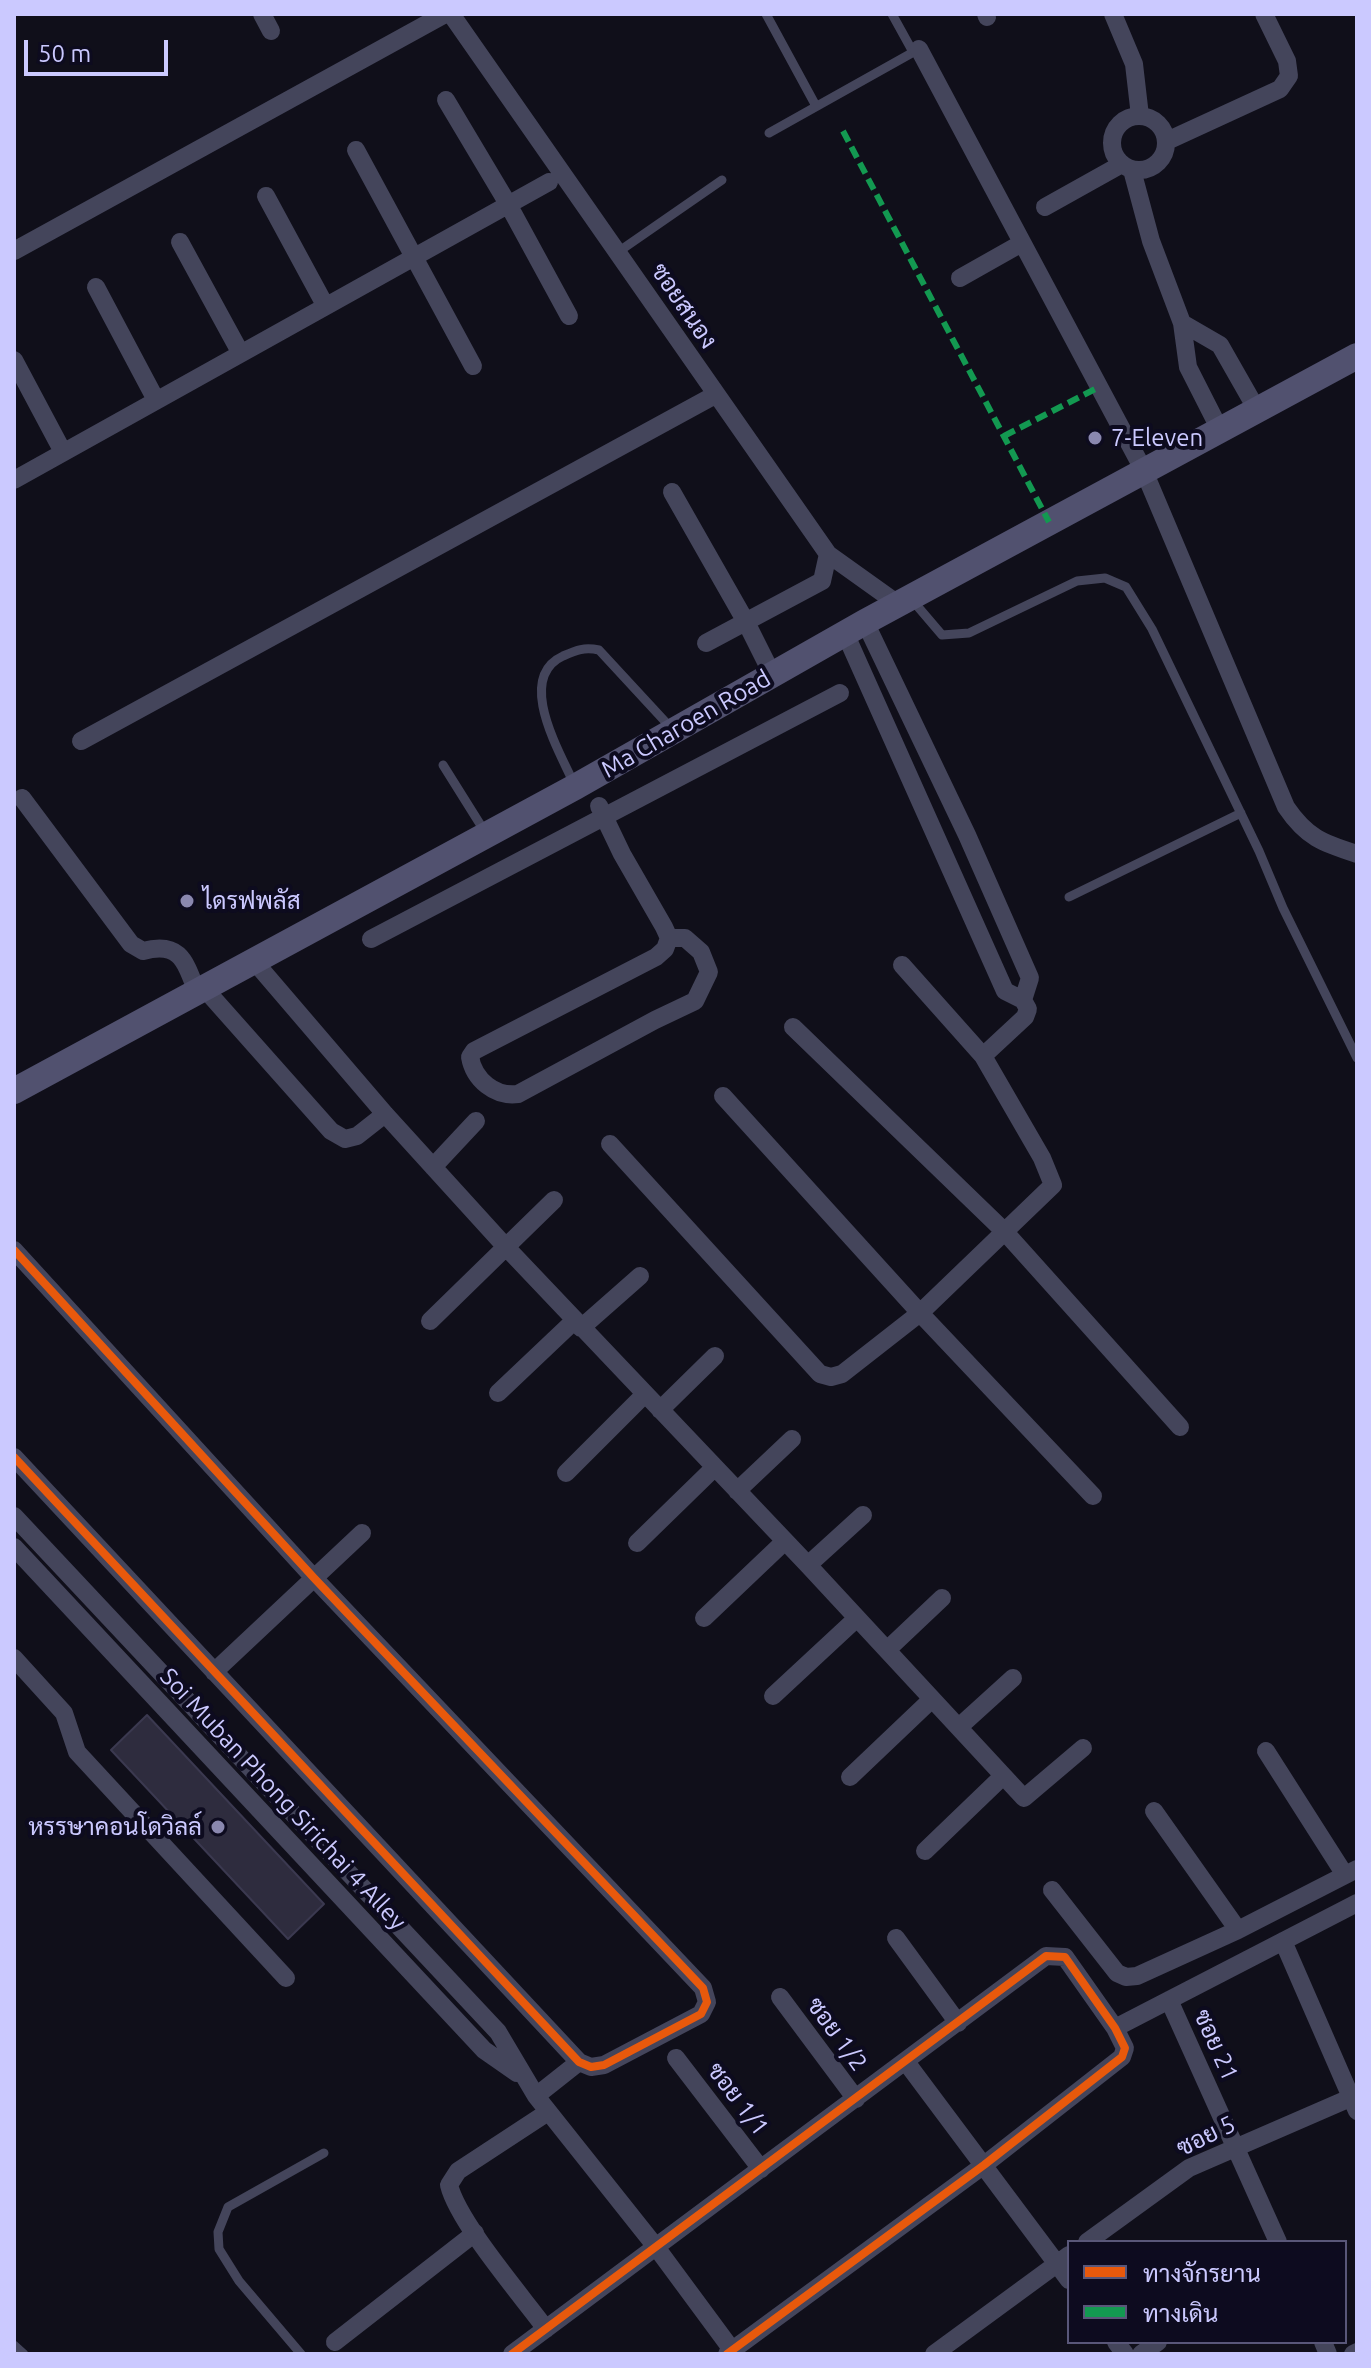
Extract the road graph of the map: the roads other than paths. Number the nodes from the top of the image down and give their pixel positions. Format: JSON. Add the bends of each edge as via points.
{"nodes":[{"id":1,"x":262,"y":14,"type":"edge"},
{"id":2,"x":448,"y":14,"type":"edge"},
{"id":3,"x":766,"y":14,"type":"edge"},
{"id":4,"x":892,"y":14,"type":"edge"},
{"id":5,"x":1113,"y":14,"type":"edge"},
{"id":6,"x":1264,"y":14,"type":"edge"},
{"id":7,"x":271,"y":31,"type":"dead end"},
{"id":8,"x":916,"y":50,"type":"junction"},
{"id":9,"x":446,"y":100,"type":"dead end"},
{"id":10,"x":816,"y":106,"type":"junction"},
{"id":11,"x":1140,"y":116,"type":"junction"},
{"id":12,"x":769,"y":133,"type":"dead end"},
{"id":13,"x":1167,"y":141,"type":"junction"},
{"id":14,"x":356,"y":150,"type":"dead end"},
{"id":15,"x":1127,"y":167,"type":"junction"},
{"id":16,"x":722,"y":180,"type":"dead end"},
{"id":17,"x":549,"y":182,"type":"dead end"},
{"id":18,"x":266,"y":196,"type":"dead end"},
{"id":19,"x":508,"y":204,"type":"junction"},
{"id":20,"x":1045,"y":207,"type":"dead end"},
{"id":21,"x":180,"y":242,"type":"dead end"},
{"id":22,"x":1022,"y":243,"type":"junction"},
{"id":23,"x":14,"y":251,"type":"edge"},
{"id":24,"x":618,"y":252,"type":"junction"},
{"id":25,"x":414,"y":256,"type":"junction"},
{"id":26,"x":960,"y":278,"type":"dead end"},
{"id":27,"x":96,"y":287,"type":"dead end"},
{"id":28,"x":325,"y":305,"type":"junction"},
{"id":29,"x":569,"y":316,"type":"dead end"},
{"id":30,"x":1182,"y":323,"type":"junction"},
{"id":31,"x":240,"y":352,"type":"junction"},
{"id":32,"x":1357,"y":356,"type":"edge"},
{"id":33,"x":14,"y":360,"type":"edge"},
{"id":34,"x":473,"y":366,"type":"dead end"},
{"id":35,"x":715,"y":395,"type":"junction"},
{"id":36,"x":156,"y":400,"type":"junction"},
{"id":37,"x":1257,"y":410,"type":"junction"},
{"id":38,"x":1220,"y":430,"type":"junction"},
{"id":39,"x":63,"y":452,"type":"junction"},
{"id":40,"x":1144,"y":471,"type":"junction"},
{"id":41,"x":14,"y":480,"type":"edge"},
{"id":42,"x":672,"y":492,"type":"dead end"},
{"id":43,"x":828,"y":554,"type":"junction"},
{"id":44,"x":904,"y":601,"type":"junction"},
{"id":45,"x":746,"y":622,"type":"junction"},
{"id":46,"x":855,"y":628,"type":"junction"},
{"id":47,"x":706,"y":643,"type":"dead end"},
{"id":48,"x":772,"y":674,"type":"junction"},
{"id":49,"x":840,"y":693,"type":"dead end"},
{"id":50,"x":674,"y":731,"type":"junction"},
{"id":51,"x":81,"y":741,"type":"dead end"},
{"id":52,"x":443,"y":765,"type":"dead end"},
{"id":53,"x":584,"y":782,"type":"junction"},
{"id":54,"x":22,"y":798,"type":"dead end"},
{"id":55,"x":601,"y":812,"type":"junction"},
{"id":56,"x":1241,"y":813,"type":"junction"},
{"id":57,"x":487,"y":835,"type":"junction"},
{"id":58,"x":1357,"y":854,"type":"edge"},
{"id":59,"x":1069,"y":897,"type":"dead end"},
{"id":60,"x":669,"y":938,"type":"junction"},
{"id":61,"x":371,"y":939,"type":"dead end"},
{"id":62,"x":254,"y":961,"type":"junction"},
{"id":63,"x":902,"y":965,"type":"dead end"},
{"id":64,"x":201,"y":990,"type":"junction"},
{"id":65,"x":1023,"y":1000,"type":"junction"},
{"id":66,"x":793,"y":1027,"type":"dead end"},
{"id":67,"x":983,"y":1056,"type":"junction"},
{"id":68,"x":1357,"y":1058,"type":"edge"},
{"id":69,"x":14,"y":1091,"type":"edge"},
{"id":70,"x":723,"y":1096,"type":"dead end"},
{"id":71,"x":385,"y":1114,"type":"junction"},
{"id":72,"x":476,"y":1121,"type":"dead end"},
{"id":73,"x":610,"y":1144,"type":"dead end"},
{"id":74,"x":433,"y":1167,"type":"junction"},
{"id":75,"x":554,"y":1200,"type":"dead end"},
{"id":76,"x":1005,"y":1232,"type":"junction"},
{"id":77,"x":505,"y":1246,"type":"junction"},
{"id":78,"x":14,"y":1250,"type":"edge"},
{"id":79,"x":640,"y":1276,"type":"dead end"},
{"id":80,"x":920,"y":1313,"type":"junction"},
{"id":81,"x":430,"y":1321,"type":"dead end"},
{"id":82,"x":578,"y":1324,"type":"junction"},
{"id":83,"x":715,"y":1356,"type":"dead end"},
{"id":84,"x":498,"y":1393,"type":"dead end"},
{"id":85,"x":645,"y":1394,"type":"junction"},
{"id":86,"x":660,"y":1410,"type":"junction"},
{"id":87,"x":1180,"y":1427,"type":"dead end"},
{"id":88,"x":792,"y":1439,"type":"dead end"},
{"id":89,"x":14,"y":1457,"type":"edge"},
{"id":90,"x":715,"y":1467,"type":"junction"},
{"id":91,"x":566,"y":1473,"type":"dead end"},
{"id":92,"x":737,"y":1491,"type":"junction"},
{"id":93,"x":1093,"y":1496,"type":"dead end"},
{"id":94,"x":863,"y":1515,"type":"dead end"},
{"id":95,"x":14,"y":1516,"type":"edge"},
{"id":96,"x":362,"y":1533,"type":"dead end"},
{"id":97,"x":785,"y":1541,"type":"junction"},
{"id":98,"x":637,"y":1543,"type":"dead end"},
{"id":99,"x":14,"y":1547,"type":"edge"},
{"id":100,"x":808,"y":1565,"type":"junction"},
{"id":101,"x":314,"y":1578,"type":"junction"},
{"id":102,"x":942,"y":1598,"type":"dead end"},
{"id":103,"x":704,"y":1618,"type":"dead end"},
{"id":104,"x":857,"y":1618,"type":"junction"},
{"id":105,"x":887,"y":1650,"type":"junction"},
{"id":106,"x":14,"y":1658,"type":"edge"},
{"id":107,"x":214,"y":1672,"type":"junction"},
{"id":108,"x":1013,"y":1678,"type":"dead end"},
{"id":109,"x":773,"y":1696,"type":"dead end"},
{"id":110,"x":186,"y":1697,"type":"junction"},
{"id":111,"x":932,"y":1699,"type":"junction"},
{"id":112,"x":170,"y":1713,"type":"junction"},
{"id":113,"x":959,"y":1727,"type":"junction"},
{"id":114,"x":1083,"y":1748,"type":"dead end"},
{"id":115,"x":1266,"y":1751,"type":"dead end"},
{"id":116,"x":1003,"y":1776,"type":"junction"},
{"id":117,"x":850,"y":1777,"type":"dead end"},
{"id":118,"x":1154,"y":1811,"type":"dead end"},
{"id":119,"x":925,"y":1851,"type":"dead end"},
{"id":120,"x":1351,"y":1872,"type":"edge"},
{"id":121,"x":1052,"y":1890,"type":"dead end"},
{"id":122,"x":1357,"y":1903,"type":"edge"},
{"id":123,"x":1238,"y":1930,"type":"junction"},
{"id":124,"x":896,"y":1938,"type":"dead end"},
{"id":125,"x":1283,"y":1941,"type":"junction"},
{"id":126,"x":286,"y":1978,"type":"dead end"},
{"id":127,"x":780,"y":1997,"type":"dead end"},
{"id":128,"x":1169,"y":2000,"type":"junction"},
{"id":129,"x":958,"y":2023,"type":"junction"},
{"id":130,"x":1115,"y":2028,"type":"junction"},
{"id":131,"x":676,"y":2058,"type":"dead end"},
{"id":132,"x":579,"y":2062,"type":"junction"},
{"id":133,"x":906,"y":2062,"type":"junction"},
{"id":134,"x":523,"y":2077,"type":"junction"},
{"id":135,"x":536,"y":2096,"type":"junction"},
{"id":136,"x":856,"y":2099,"type":"junction"},
{"id":137,"x":1355,"y":2101,"type":"edge"},
{"id":138,"x":548,"y":2112,"type":"junction"},
{"id":139,"x":1235,"y":2147,"type":"junction"},
{"id":140,"x":324,"y":2153,"type":"dead end"},
{"id":141,"x":984,"y":2165,"type":"junction"},
{"id":142,"x":761,"y":2169,"type":"junction"},
{"id":143,"x":475,"y":2233,"type":"junction"},
{"id":144,"x":1090,"y":2240,"type":"edge"},
{"id":145,"x":1277,"y":2240,"type":"edge"},
{"id":146,"x":656,"y":2247,"type":"junction"},
{"id":147,"x":1063,"y":2260,"type":"edge"},
{"id":148,"x":546,"y":2329,"type":"junction"},
{"id":149,"x":335,"y":2342,"type":"dead end"},
{"id":150,"x":14,"y":2345,"type":"edge"},
{"id":151,"x":732,"y":2353,"type":"edge"},
{"id":152,"x":24,"y":2354,"type":"edge"},
{"id":153,"x":301,"y":2354,"type":"edge"},
{"id":154,"x":512,"y":2354,"type":"edge"},
{"id":155,"x":934,"y":2354,"type":"edge"}],
"edges":[{"from":1,"to":7,"type":"street"},
{"from":2,"to":23,"type":"street"},
{"from":2,"to":24,"type":"street","name":"ซอยสนอง"},
{"from":3,"to":10,"type":"lane"},
{"from":4,"to":8,"type":"lane"},
{"from":5,"to":11,"type":"street","via":[[1134,64]]},
{"from":6,"to":13,"type":"street","via":[[1287,61],[1289,76],[1280,89]]},
{"from":8,"to":10,"type":"lane"},
{"from":8,"to":22,"type":"street"},
{"from":9,"to":19,"type":"street"},
{"from":10,"to":12,"type":"lane"},
{"from":11,"to":13,"type":"street","via":[[1160,126]]},
{"from":11,"to":15,"type":"street","via":[[1119,124],[1113,134],[1115,156]]},
{"from":13,"to":15,"type":"street","via":[[1154,166]]},
{"from":14,"to":25,"type":"street"},
{"from":15,"to":20,"type":"street"},
{"from":15,"to":30,"type":"street"},
{"from":16,"to":24,"type":"lane"},
{"from":17,"to":19,"type":"street"},
{"from":18,"to":28,"type":"street"},
{"from":19,"to":25,"type":"street"},
{"from":19,"to":29,"type":"street"},
{"from":21,"to":31,"type":"street"},
{"from":22,"to":26,"type":"street"},
{"from":22,"to":40,"type":"street"},
{"from":24,"to":35,"type":"street","name":"ซอยสนอง"},
{"from":25,"to":28,"type":"street"},
{"from":25,"to":34,"type":"street"},
{"from":27,"to":36,"type":"street"},
{"from":28,"to":31,"type":"street"},
{"from":30,"to":37,"type":"street","via":[[1220,345]]},
{"from":30,"to":38,"type":"street","via":[[1188,367]]},
{"from":31,"to":36,"type":"street"},
{"from":32,"to":37,"type":"main road","name":"Ma Charoen Road"},
{"from":33,"to":39,"type":"street"},
{"from":35,"to":43,"type":"street","name":"ซอยสนอง"},
{"from":35,"to":51,"type":"street"},
{"from":36,"to":39,"type":"street"},
{"from":37,"to":38,"type":"main road","name":"Ma Charoen Road"},
{"from":38,"to":40,"type":"main road","name":"Ma Charoen Road"},
{"from":39,"to":41,"type":"street"},
{"from":40,"to":44,"type":"main road","name":"Ma Charoen Road"},
{"from":40,"to":58,"type":"street","via":[[1286,807],[1300,827],[1322,843]]},
{"from":42,"to":45,"type":"street"},
{"from":43,"to":44,"type":"street","name":"ซอยสนอง"},
{"from":43,"to":45,"type":"street","via":[[822,581]]},
{"from":44,"to":46,"type":"main road","name":"Ma Charoen Road"},
{"from":44,"to":56,"type":"lane","via":[[942,635],[969,633],[1077,581],[1105,578],[1126,587],[1152,629]]},
{"from":45,"to":47,"type":"street"},
{"from":45,"to":48,"type":"street"},
{"from":46,"to":48,"type":"main road","name":"Ma Charoen Road"},
{"from":46,"to":65,"type":"street","via":[[1005,991]]},
{"from":46,"to":65,"type":"street","via":[[967,835],[1030,978]]},
{"from":48,"to":50,"type":"main road","name":"Ma Charoen Road"},
{"from":49,"to":55,"type":"street"},
{"from":50,"to":53,"type":"main road","name":"Ma Charoen Road"},
{"from":50,"to":53,"type":"lane","via":[[599,650],[584,647],[558,658],[544,675],[544,715]]},
{"from":52,"to":57,"type":"lane"},
{"from":53,"to":55,"type":"street","via":[[586,803]]},
{"from":53,"to":57,"type":"main road","name":"Ma Charoen Road"},
{"from":54,"to":64,"type":"street","via":[[131,944],[143,951],[170,948]]},
{"from":55,"to":60,"type":"street"},
{"from":55,"to":61,"type":"street"},
{"from":56,"to":59,"type":"lane"},
{"from":56,"to":68,"type":"lane"},
{"from":57,"to":62,"type":"main road","name":"Ma Charoen Road"},
{"from":60,"to":60,"type":"street","via":[[685,938],[701,952],[709,972],[695,1001],[518,1094],[505,1096],[475,1074],[470,1057],[474,1051],[656,957]]},
{"from":62,"to":64,"type":"main road","name":"Ma Charoen Road"},
{"from":62,"to":71,"type":"street"},
{"from":63,"to":67,"type":"street"},
{"from":64,"to":69,"type":"main road","name":"Ma Charoen Road"},
{"from":64,"to":71,"type":"street","via":[[331,1131],[345,1139],[357,1136]]},
{"from":65,"to":67,"type":"street","via":[[1025,1017]]},
{"from":66,"to":76,"type":"street"},
{"from":67,"to":76,"type":"street","via":[[1053,1185]]},
{"from":70,"to":80,"type":"street"},
{"from":71,"to":74,"type":"street"},
{"from":72,"to":74,"type":"street"},
{"from":73,"to":80,"type":"street","via":[[820,1374],[842,1374]]},
{"from":74,"to":77,"type":"street"},
{"from":75,"to":77,"type":"street"},
{"from":76,"to":80,"type":"street"},
{"from":76,"to":87,"type":"street"},
{"from":77,"to":81,"type":"street"},
{"from":77,"to":82,"type":"street"},
{"from":78,"to":101,"type":"street"},
{"from":79,"to":82,"type":"street"},
{"from":80,"to":93,"type":"street"},
{"from":82,"to":84,"type":"street"},
{"from":82,"to":85,"type":"street"},
{"from":83,"to":86,"type":"street"},
{"from":85,"to":86,"type":"street"},
{"from":85,"to":91,"type":"street"},
{"from":86,"to":90,"type":"street"},
{"from":88,"to":92,"type":"street"},
{"from":89,"to":107,"type":"street"},
{"from":90,"to":92,"type":"street"},
{"from":90,"to":98,"type":"street"},
{"from":92,"to":97,"type":"street"},
{"from":94,"to":100,"type":"street"},
{"from":95,"to":110,"type":"street","name":"Soi Muban Phong Sirichai 4 Alley"},
{"from":96,"to":101,"type":"street"},
{"from":97,"to":100,"type":"street"},
{"from":97,"to":103,"type":"street"},
{"from":99,"to":112,"type":"street","name":"Soi Muban Phong Sirichai 4 Alley"},
{"from":100,"to":104,"type":"street"},
{"from":101,"to":107,"type":"street"},
{"from":101,"to":132,"type":"street","via":[[703,1988],[707,2002],[701,2014],[604,2065]]},
{"from":102,"to":105,"type":"street"},
{"from":104,"to":105,"type":"street"},
{"from":104,"to":109,"type":"street"},
{"from":105,"to":111,"type":"street"},
{"from":106,"to":126,"type":"street","via":[[64,1713],[77,1752]]},
{"from":107,"to":132,"type":"street"},
{"from":108,"to":113,"type":"street"},
{"from":110,"to":112,"type":"street"},
{"from":110,"to":134,"type":"street","name":"Soi Muban Phong Sirichai 4 Alley","via":[[498,2032]]},
{"from":111,"to":113,"type":"street"},
{"from":111,"to":117,"type":"street"},
{"from":112,"to":134,"type":"street","name":"Soi Muban Phong Sirichai 4 Alley","via":[[484,2050]]},
{"from":113,"to":116,"type":"street"},
{"from":114,"to":116,"type":"street","via":[[1024,1798]]},
{"from":115,"to":120,"type":"street"},
{"from":116,"to":119,"type":"street"},
{"from":118,"to":123,"type":"street"},
{"from":120,"to":123,"type":"street"},
{"from":121,"to":123,"type":"street","via":[[1117,1973],[1126,1977]]},
{"from":122,"to":125,"type":"street","name":"ซอย 21"},
{"from":124,"to":129,"type":"street"},
{"from":125,"to":128,"type":"street","name":"ซอย 21"},
{"from":125,"to":137,"type":"street"},
{"from":127,"to":136,"type":"street","name":"ซอย 1/2"},
{"from":128,"to":130,"type":"street","name":"ซอย 21"},
{"from":128,"to":139,"type":"street","name":"ซอย 21"},
{"from":129,"to":130,"type":"street","via":[[1046,1956],[1056,1955],[1065,1957]]},
{"from":129,"to":133,"type":"street"},
{"from":130,"to":141,"type":"street","via":[[1125,2048],[1122,2057]]},
{"from":131,"to":142,"type":"street","name":"ซอย 1/1"},
{"from":132,"to":135,"type":"street"},
{"from":133,"to":136,"type":"street"},
{"from":133,"to":141,"type":"street"},
{"from":134,"to":135,"type":"street","name":"Soi Muban Phong Sirichai 4 Alley"},
{"from":135,"to":138,"type":"street","name":"Soi Muban Phong Sirichai 4 Alley"},
{"from":136,"to":142,"type":"street"},
{"from":137,"to":139,"type":"street","name":"ซอย 5"},
{"from":138,"to":143,"type":"street","via":[[458,2171],[449,2185]]},
{"from":138,"to":146,"type":"street","name":"Soi Muban Phong Sirichai 4 Alley"},
{"from":139,"to":144,"type":"street","name":"ซอย 5","via":[[1189,2168]]},
{"from":139,"to":145,"type":"street","name":"ซอย 21"},
{"from":140,"to":153,"type":"lane","via":[[228,2207],[218,2232],[219,2249],[239,2281]]},
{"from":141,"to":147,"type":"street"},
{"from":141,"to":151,"type":"street"},
{"from":142,"to":146,"type":"street"},
{"from":143,"to":148,"type":"street"},
{"from":143,"to":149,"type":"street"},
{"from":146,"to":148,"type":"street"},
{"from":146,"to":151,"type":"street","name":"Soi Muban Phong Sirichai 4 Alley"},
{"from":147,"to":155,"type":"street"},
{"from":148,"to":154,"type":"street"},
{"from":150,"to":152,"type":"lane"}]}
